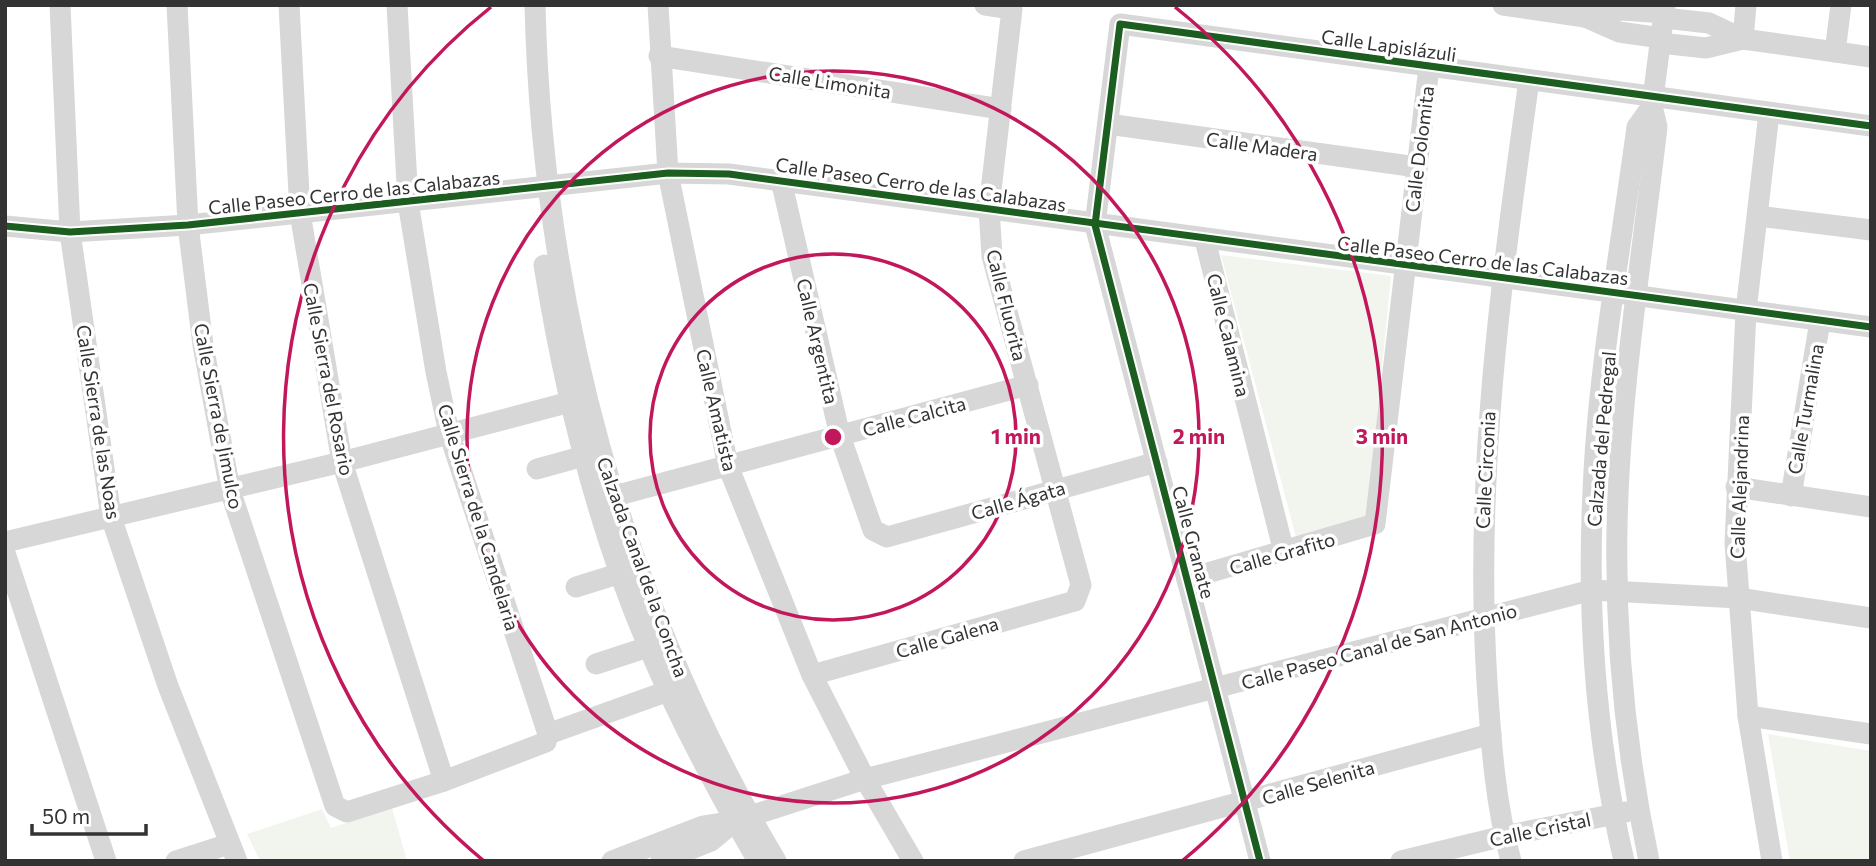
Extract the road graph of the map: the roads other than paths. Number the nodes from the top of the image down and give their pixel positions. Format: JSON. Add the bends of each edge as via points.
{"nodes":[{"id":1,"x":60,"y":5,"type":"edge"},
{"id":2,"x":177,"y":5,"type":"edge"},
{"id":3,"x":289,"y":5,"type":"edge"},
{"id":4,"x":397,"y":5,"type":"edge"},
{"id":5,"x":522,"y":5,"type":"edge"},
{"id":6,"x":535,"y":5,"type":"edge"},
{"id":7,"x":658,"y":5,"type":"edge"},
{"id":8,"x":985,"y":5,"type":"edge"},
{"id":9,"x":1503,"y":5,"type":"edge"},
{"id":10,"x":1746,"y":5,"type":"edge"},
{"id":11,"x":1841,"y":5,"type":"edge"},
{"id":12,"x":1586,"y":11,"type":"edge"},
{"id":13,"x":1663,"y":23,"type":"edge"},
{"id":14,"x":1120,"y":24,"type":"joint"},
{"id":15,"x":1743,"y":39,"type":"junction"},
{"id":16,"x":1835,"y":52,"type":"junction"},
{"id":17,"x":659,"y":56,"type":"junction"},
{"id":18,"x":1871,"y":57,"type":"edge"},
{"id":19,"x":1429,"y":66,"type":"junction"},
{"id":20,"x":1529,"y":80,"type":"junction"},
{"id":21,"x":1652,"y":100,"type":"junction"},
{"id":22,"x":1001,"y":108,"type":"junction"},
{"id":23,"x":1769,"y":113,"type":"junction"},
{"id":24,"x":1108,"y":124,"type":"junction"},
{"id":25,"x":1871,"y":126,"type":"edge"},
{"id":26,"x":1417,"y":167,"type":"junction"},
{"id":27,"x":668,"y":173,"type":"junction"},
{"id":28,"x":781,"y":180,"type":"junction"},
{"id":29,"x":541,"y":189,"type":"junction"},
{"id":30,"x":408,"y":202,"type":"junction"},
{"id":31,"x":989,"y":208,"type":"junction"},
{"id":32,"x":300,"y":214,"type":"junction"},
{"id":33,"x":1758,"y":216,"type":"junction"},
{"id":34,"x":188,"y":225,"type":"junction"},
{"id":35,"x":1095,"y":225,"type":"junction"},
{"id":36,"x":5,"y":226,"type":"edge"},
{"id":37,"x":1871,"y":230,"type":"edge"},
{"id":38,"x":70,"y":232,"type":"junction"},
{"id":39,"x":1205,"y":240,"type":"junction"},
{"id":40,"x":1405,"y":266,"type":"junction"},
{"id":41,"x":1501,"y":279,"type":"junction"},
{"id":42,"x":1615,"y":293,"type":"junction"},
{"id":43,"x":1637,"y":296,"type":"junction"},
{"id":44,"x":1746,"y":311,"type":"junction"},
{"id":45,"x":1820,"y":321,"type":"junction"},
{"id":46,"x":1871,"y":327,"type":"edge"},
{"id":47,"x":1028,"y":385,"type":"junction"},
{"id":48,"x":570,"y":402,"type":"junction"},
{"id":49,"x":449,"y":433,"type":"junction"},
{"id":50,"x":840,"y":436,"type":"junction"},
{"id":51,"x":584,"y":456,"type":"junction"},
{"id":52,"x":1157,"y":462,"type":"junction"},
{"id":53,"x":342,"y":463,"type":"junction"},
{"id":54,"x":728,"y":466,"type":"junction"},
{"id":55,"x":537,"y":469,"type":"dead end"},
{"id":56,"x":1736,"y":487,"type":"junction"},
{"id":57,"x":1055,"y":489,"type":"junction"},
{"id":58,"x":230,"y":490,"type":"junction"},
{"id":59,"x":1791,"y":496,"type":"junction"},
{"id":60,"x":605,"y":499,"type":"junction"},
{"id":61,"x":1871,"y":507,"type":"edge"},
{"id":62,"x":111,"y":517,"type":"junction"},
{"id":63,"x":1375,"y":524,"type":"joint"},
{"id":64,"x":880,"y":536,"type":"joint"},
{"id":65,"x":5,"y":542,"type":"edge"},
{"id":66,"x":1284,"y":552,"type":"junction"},
{"id":67,"x":5,"y":553,"type":"edge"},
{"id":68,"x":621,"y":573,"type":"junction"},
{"id":69,"x":1187,"y":579,"type":"junction"},
{"id":70,"x":576,"y":587,"type":"dead end"},
{"id":71,"x":1616,"y":589,"type":"junction"},
{"id":72,"x":1592,"y":590,"type":"junction"},
{"id":73,"x":1080,"y":594,"type":"joint"},
{"id":74,"x":1738,"y":598,"type":"junction"},
{"id":75,"x":1483,"y":617,"type":"junction"},
{"id":76,"x":1871,"y":618,"type":"edge"},
{"id":77,"x":648,"y":646,"type":"junction"},
{"id":78,"x":596,"y":664,"type":"dead end"},
{"id":79,"x":812,"y":675,"type":"junction"},
{"id":80,"x":1216,"y":690,"type":"junction"},
{"id":81,"x":668,"y":691,"type":"junction"},
{"id":82,"x":1748,"y":716,"type":"junction"},
{"id":83,"x":548,"y":734,"type":"junction"},
{"id":84,"x":1491,"y":734,"type":"junction"},
{"id":85,"x":1871,"y":734,"type":"edge"},
{"id":86,"x":865,"y":779,"type":"junction"},
{"id":87,"x":444,"y":781,"type":"junction"},
{"id":88,"x":1246,"y":803,"type":"junction"},
{"id":89,"x":1638,"y":810,"type":"junction"},
{"id":90,"x":1613,"y":814,"type":"junction"},
{"id":91,"x":742,"y":818,"type":"junction"},
{"id":92,"x":1504,"y":836,"type":"junction"},
{"id":93,"x":233,"y":852,"type":"edge"},
{"id":94,"x":1404,"y":860,"type":"edge"},
{"id":95,"x":106,"y":861,"type":"edge"},
{"id":96,"x":176,"y":861,"type":"edge"},
{"id":97,"x":612,"y":861,"type":"edge"},
{"id":98,"x":661,"y":861,"type":"edge"},
{"id":99,"x":758,"y":861,"type":"edge"},
{"id":100,"x":776,"y":861,"type":"edge"},
{"id":101,"x":913,"y":861,"type":"edge"},
{"id":102,"x":1024,"y":861,"type":"edge"},
{"id":103,"x":1260,"y":861,"type":"edge"},
{"id":104,"x":1511,"y":861,"type":"edge"},
{"id":105,"x":1624,"y":861,"type":"edge"},
{"id":106,"x":1649,"y":861,"type":"edge"},
{"id":107,"x":1772,"y":861,"type":"edge"}],
"edges":[{"from":1,"to":38,"type":"street","name":"Calle Sierra de las Noas"},
{"from":2,"to":34,"type":"street","name":"Calle Sierra de Jimulco"},
{"from":3,"to":32,"type":"street","name":"Calle Sierra del Rosario"},
{"from":4,"to":30,"type":"street","name":"Calle Sierra de la Candelaria"},
{"from":5,"to":29,"type":"street","name":"Calzada Canal de la Concha"},
{"from":6,"to":29,"type":"street","name":"Calzada Canal de la Concha"},
{"from":7,"to":17,"type":"street","name":"Calle Amatista"},
{"from":8,"to":22,"type":"street","name":"Calle Fluorita","via":[[1012,9]]},
{"from":9,"to":12,"type":"street"},
{"from":10,"to":15,"type":"street"},
{"from":11,"to":16,"type":"street"},
{"from":12,"to":13,"type":"street","via":[[1619,32]]},
{"from":13,"to":15,"type":"street","via":[[1706,48]]},
{"from":13,"to":21,"type":"street","name":"Calzada del Pedregal"},
{"from":14,"to":19,"type":"street","name":"Calle Lapislázuli"},
{"from":14,"to":24,"type":"street","name":"Calle Granate"},
{"from":15,"to":16,"type":"street"},
{"from":16,"to":18,"type":"street"},
{"from":17,"to":22,"type":"street","name":"Calle Limonita"},
{"from":17,"to":27,"type":"street","name":"Calle Amatista"},
{"from":19,"to":20,"type":"street","name":"Calle Lapislázuli"},
{"from":19,"to":26,"type":"street","name":"Calle Dolomita"},
{"from":20,"to":21,"type":"street","name":"Calle Lapislázuli"},
{"from":20,"to":41,"type":"street","name":"Calle Circonia"},
{"from":21,"to":23,"type":"street","name":"Calle Lapislázuli"},
{"from":21,"to":42,"type":"street","name":"Calzada del Pedregal","via":[[1637,127]]},
{"from":21,"to":43,"type":"street","name":"Calzada del Pedregal","via":[[1657,127]]},
{"from":22,"to":31,"type":"street","name":"Calle Fluorita"},
{"from":23,"to":25,"type":"street","name":"Calle Lapislázuli"},
{"from":23,"to":33,"type":"street","name":"Calle Alejandrina"},
{"from":24,"to":26,"type":"street","name":"Calle Madera"},
{"from":24,"to":35,"type":"street","name":"Calle Granate"},
{"from":26,"to":40,"type":"street","name":"Calle Dolomita"},
{"from":27,"to":28,"type":"street","name":"Calle Paseo Cerro de las Calabazas"},
{"from":27,"to":29,"type":"street","name":"Calle Paseo Cerro de las Calabazas"},
{"from":27,"to":54,"type":"street","name":"Calle Amatista"},
{"from":28,"to":31,"type":"street","name":"Calle Paseo Cerro de las Calabazas"},
{"from":28,"to":50,"type":"street","name":"Calle Argentita"},
{"from":29,"to":30,"type":"street","name":"Calle Paseo Cerro de las Calabazas"},
{"from":29,"to":48,"type":"street","name":"Calzada Canal de la Concha","via":[[549,296]]},
{"from":29,"to":60,"type":"street","name":"Calzada Canal de la Concha"},
{"from":30,"to":32,"type":"street","name":"Calle Paseo Cerro de las Calabazas"},
{"from":30,"to":49,"type":"street","name":"Calle Sierra de la Candelaria"},
{"from":31,"to":35,"type":"street","name":"Calle Paseo Cerro de las Calabazas"},
{"from":31,"to":47,"type":"street","name":"Calle Fluorita","via":[[992,256]]},
{"from":32,"to":34,"type":"street","name":"Calle Paseo Cerro de las Calabazas"},
{"from":32,"to":53,"type":"street","name":"Calle Sierra del Rosario"},
{"from":33,"to":37,"type":"street"},
{"from":33,"to":44,"type":"street","name":"Calle Alejandrina"},
{"from":34,"to":38,"type":"street","name":"Calle Paseo Cerro de las Calabazas"},
{"from":34,"to":58,"type":"street","name":"Calle Sierra de Jimulco","via":[[203,345]]},
{"from":35,"to":39,"type":"street","name":"Calle Paseo Cerro de las Calabazas"},
{"from":35,"to":52,"type":"street","name":"Calle Granate"},
{"from":36,"to":38,"type":"street","name":"Calle Paseo Cerro de las Calabazas"},
{"from":38,"to":62,"type":"street","name":"Calle Sierra de las Noas"},
{"from":39,"to":40,"type":"street","name":"Calle Paseo Cerro de las Calabazas"},
{"from":39,"to":66,"type":"street","name":"Calle Calamina"},
{"from":40,"to":41,"type":"street","name":"Calle Paseo Cerro de las Calabazas"},
{"from":40,"to":63,"type":"street","name":"Calle Dolomita"},
{"from":41,"to":42,"type":"street","name":"Calle Paseo Cerro de las Calabazas"},
{"from":41,"to":75,"type":"street","name":"Calle Circonia","via":[[1487,414]]},
{"from":42,"to":43,"type":"street","name":"Calle Paseo Cerro de las Calabazas"},
{"from":42,"to":72,"type":"street","name":"Calzada del Pedregal","via":[[1593,490]]},
{"from":43,"to":44,"type":"street","name":"Calle Paseo Cerro de las Calabazas"},
{"from":43,"to":71,"type":"street","name":"Calzada del Pedregal","via":[[1617,525]]},
{"from":44,"to":45,"type":"street","name":"Calle Paseo Cerro de las Calabazas"},
{"from":44,"to":56,"type":"street","name":"Calle Alejandrina"},
{"from":45,"to":46,"type":"street","name":"Calle Paseo Cerro de las Calabazas"},
{"from":45,"to":59,"type":"street","name":"Calle Turmalina"},
{"from":47,"to":50,"type":"street","name":"Calle Calcita"},
{"from":47,"to":57,"type":"street","name":"Calle Fluorita"},
{"from":48,"to":49,"type":"street"},
{"from":48,"to":51,"type":"street","name":"Calzada Canal de la Concha"},
{"from":49,"to":53,"type":"street"},
{"from":49,"to":83,"type":"street","name":"Calle Sierra de la Candelaria"},
{"from":50,"to":54,"type":"street","name":"Calle Calcita"},
{"from":50,"to":64,"type":"street","name":"Calle Argentita","via":[[873,530]]},
{"from":51,"to":55,"type":"street"},
{"from":51,"to":60,"type":"street","name":"Calzada Canal de la Concha"},
{"from":52,"to":57,"type":"street","name":"Calle Ágata"},
{"from":52,"to":69,"type":"street","name":"Calle Granate"},
{"from":53,"to":58,"type":"street"},
{"from":53,"to":87,"type":"street","name":"Calle Sierra del Rosario"},
{"from":54,"to":60,"type":"street","name":"Calle Calcita"},
{"from":54,"to":79,"type":"street","name":"Calle Amatista"},
{"from":56,"to":59,"type":"street"},
{"from":56,"to":74,"type":"street","name":"Calle Alejandrina"},
{"from":57,"to":64,"type":"street","name":"Calle Ágata"},
{"from":57,"to":73,"type":"street","name":"Calle Fluorita"},
{"from":58,"to":62,"type":"street"},
{"from":58,"to":87,"type":"street","name":"Calle Sierra de Jimulco","via":[[335,806],[347,812]]},
{"from":59,"to":61,"type":"street"},
{"from":60,"to":68,"type":"street","name":"Calzada Canal de la Concha"},
{"from":60,"to":91,"type":"street","name":"Calzada Canal de la Concha"},
{"from":62,"to":65,"type":"street"},
{"from":62,"to":93,"type":"street","name":"Calle Sierra de las Noas","via":[[168,686]]},
{"from":63,"to":66,"type":"street","name":"Calle Grafito"},
{"from":66,"to":69,"type":"street","name":"Calle Grafito"},
{"from":67,"to":95,"type":"street"},
{"from":68,"to":70,"type":"street"},
{"from":68,"to":77,"type":"street","name":"Calzada Canal de la Concha"},
{"from":69,"to":80,"type":"street","name":"Calle Granate"},
{"from":71,"to":72,"type":"street","name":"Calle Paseo Canal de San Antonio"},
{"from":71,"to":74,"type":"street","name":"Calle Paseo Canal de San Antonio"},
{"from":71,"to":89,"type":"street","name":"Calzada del Pedregal"},
{"from":72,"to":75,"type":"street","name":"Calle Paseo Canal de San Antonio"},
{"from":72,"to":90,"type":"street","name":"Calzada del Pedregal","via":[[1599,712]]},
{"from":73,"to":79,"type":"street","name":"Calle Galena","via":[[1075,601]]},
{"from":74,"to":76,"type":"street","name":"Calle Paseo Canal de San Antonio"},
{"from":74,"to":82,"type":"street","name":"Calle Alejandrina"},
{"from":75,"to":80,"type":"street","name":"Calle Paseo Canal de San Antonio"},
{"from":75,"to":84,"type":"street","name":"Calle Circonia"},
{"from":77,"to":78,"type":"street"},
{"from":77,"to":81,"type":"street","name":"Calzada Canal de la Concha"},
{"from":79,"to":86,"type":"street","name":"Calle Amatista"},
{"from":80,"to":86,"type":"street","name":"Calle Paseo Canal de San Antonio"},
{"from":80,"to":88,"type":"street","name":"Calle Granate"},
{"from":81,"to":83,"type":"street"},
{"from":81,"to":91,"type":"street","name":"Calzada Canal de la Concha"},
{"from":82,"to":85,"type":"street"},
{"from":82,"to":107,"type":"street","name":"Calle Alejandrina"},
{"from":83,"to":87,"type":"street","via":[[546,742]]},
{"from":84,"to":88,"type":"street","name":"Calle Selenita"},
{"from":84,"to":92,"type":"street","name":"Calle Circonia"},
{"from":86,"to":91,"type":"street","name":"Calle Paseo Canal de San Antonio"},
{"from":86,"to":101,"type":"street","name":"Calle Amatista"},
{"from":88,"to":102,"type":"street","name":"Calle Selenita"},
{"from":88,"to":103,"type":"street","name":"Calle Granate"},
{"from":89,"to":90,"type":"street","name":"Calle Cristal"},
{"from":89,"to":106,"type":"street","name":"Calzada del Pedregal"},
{"from":90,"to":92,"type":"street","name":"Calle Cristal"},
{"from":90,"to":105,"type":"street","name":"Calzada del Pedregal"},
{"from":91,"to":97,"type":"street","via":[[703,826]]},
{"from":91,"to":98,"type":"street","via":[[711,841]]},
{"from":91,"to":99,"type":"street","name":"Calzada Canal de la Concha"},
{"from":91,"to":100,"type":"street","name":"Calzada Canal de la Concha"},
{"from":92,"to":94,"type":"street","name":"Calle Cristal"},
{"from":92,"to":104,"type":"street","name":"Calle Circonia"},
{"from":93,"to":96,"type":"street"}]}
